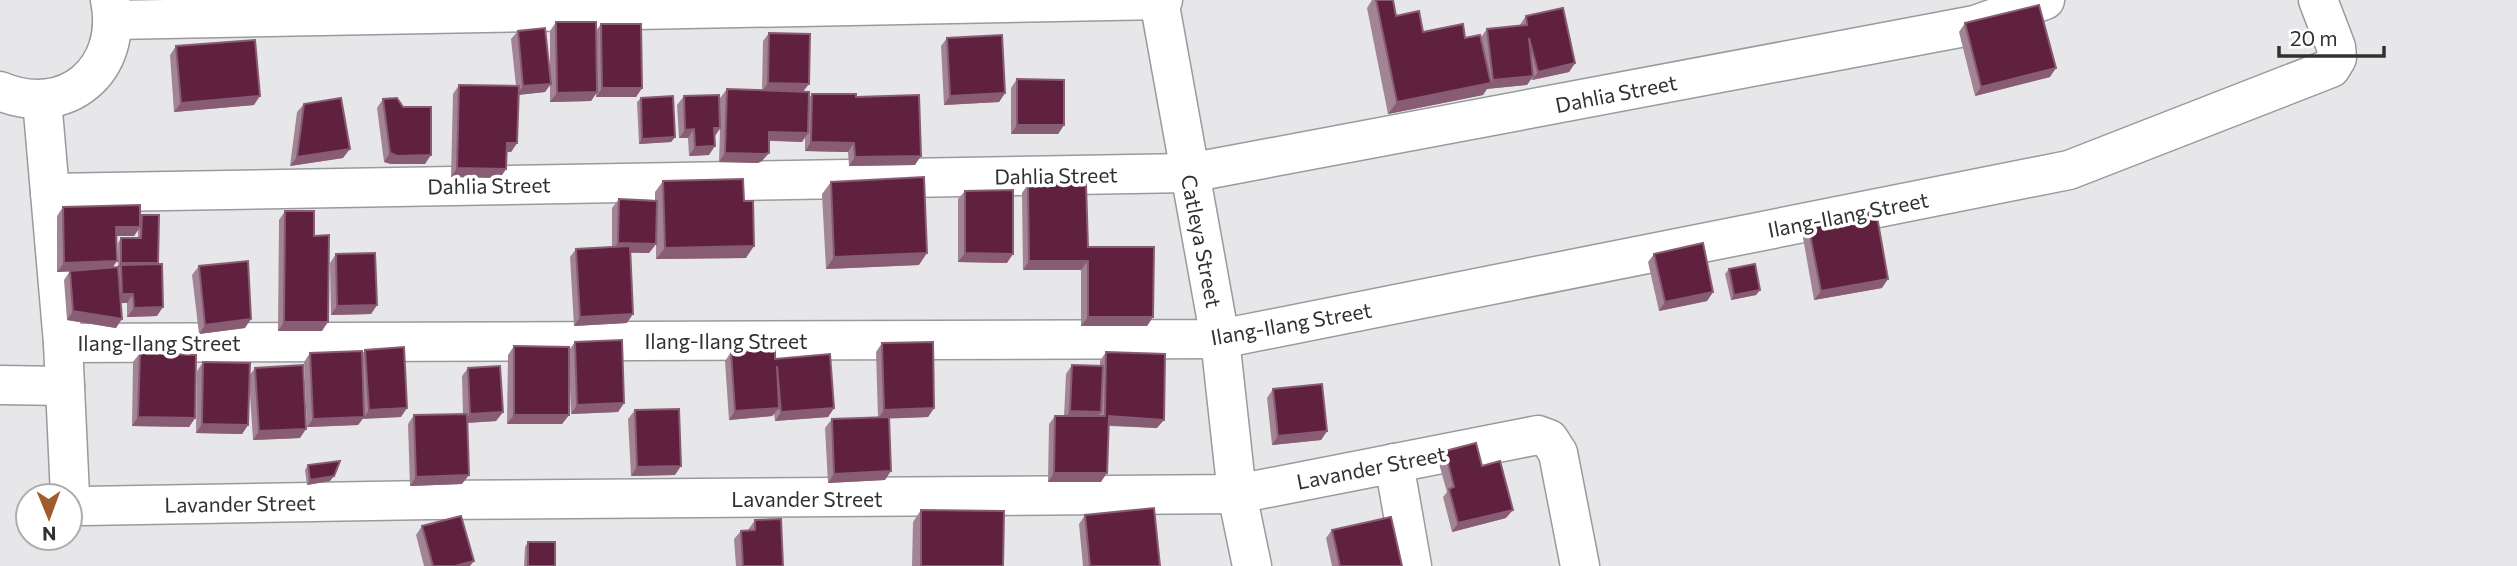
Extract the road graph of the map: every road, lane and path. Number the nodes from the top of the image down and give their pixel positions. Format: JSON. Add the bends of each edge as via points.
{"nodes":[{"id":1,"x":1160,"y":0,"type":"edge"},
{"id":2,"x":2045,"y":0,"type":"edge"},
{"id":3,"x":2318,"y":0,"type":"edge"},
{"id":4,"x":112,"y":10,"type":"edge"},
{"id":5,"x":0,"y":91,"type":"edge"},
{"id":6,"x":42,"y":100,"type":"junction"},
{"id":7,"x":1189,"y":173,"type":"junction"},
{"id":8,"x":50,"y":192,"type":"junction"},
{"id":9,"x":1220,"y":339,"type":"junction"},
{"id":10,"x":63,"y":343,"type":"junction"},
{"id":11,"x":0,"y":385,"type":"edge"},
{"id":12,"x":65,"y":386,"type":"junction"},
{"id":13,"x":1394,"y":463,"type":"junction"},
{"id":14,"x":69,"y":482,"type":"edge"},
{"id":15,"x":1237,"y":494,"type":"junction"},
{"id":16,"x":84,"y":506,"type":"edge"},
{"id":17,"x":1252,"y":566,"type":"edge"},
{"id":18,"x":1412,"y":566,"type":"edge"},
{"id":19,"x":1580,"y":566,"type":"edge"}],
"edges":[{"from":1,"to":4,"type":"street"},
{"from":1,"to":7,"type":"street","name":"Catleya Street"},
{"from":2,"to":7,"type":"street","name":"Dahlia Street","via":[[1975,25]]},
{"from":3,"to":9,"type":"street","name":"Ilang-Ilang Street","via":[[2336,47],[2337,58],[2331,68],[2069,170]]},
{"from":4,"to":6,"type":"street","via":[[111,43],[101,65],[65,94]]},
{"from":5,"to":6,"type":"street"},
{"from":6,"to":8,"type":"street"},
{"from":7,"to":8,"type":"street","name":"Dahlia Street"},
{"from":7,"to":9,"type":"street","name":"Catleya Street"},
{"from":8,"to":10,"type":"street"},
{"from":9,"to":10,"type":"street","name":"Ilang-Ilang Street"},
{"from":9,"to":15,"type":"street","name":"Catleya Street"},
{"from":10,"to":12,"type":"street"},
{"from":11,"to":12,"type":"street"},
{"from":12,"to":14,"type":"street"},
{"from":13,"to":15,"type":"street","name":"Lavander Street"},
{"from":13,"to":18,"type":"street"},
{"from":13,"to":19,"type":"street","name":"Lavander Street","via":[[1538,435],[1549,439],[1558,453]]},
{"from":15,"to":16,"type":"street","name":"Lavander Street"},
{"from":15,"to":17,"type":"street","name":"Catleya Street"}]}
